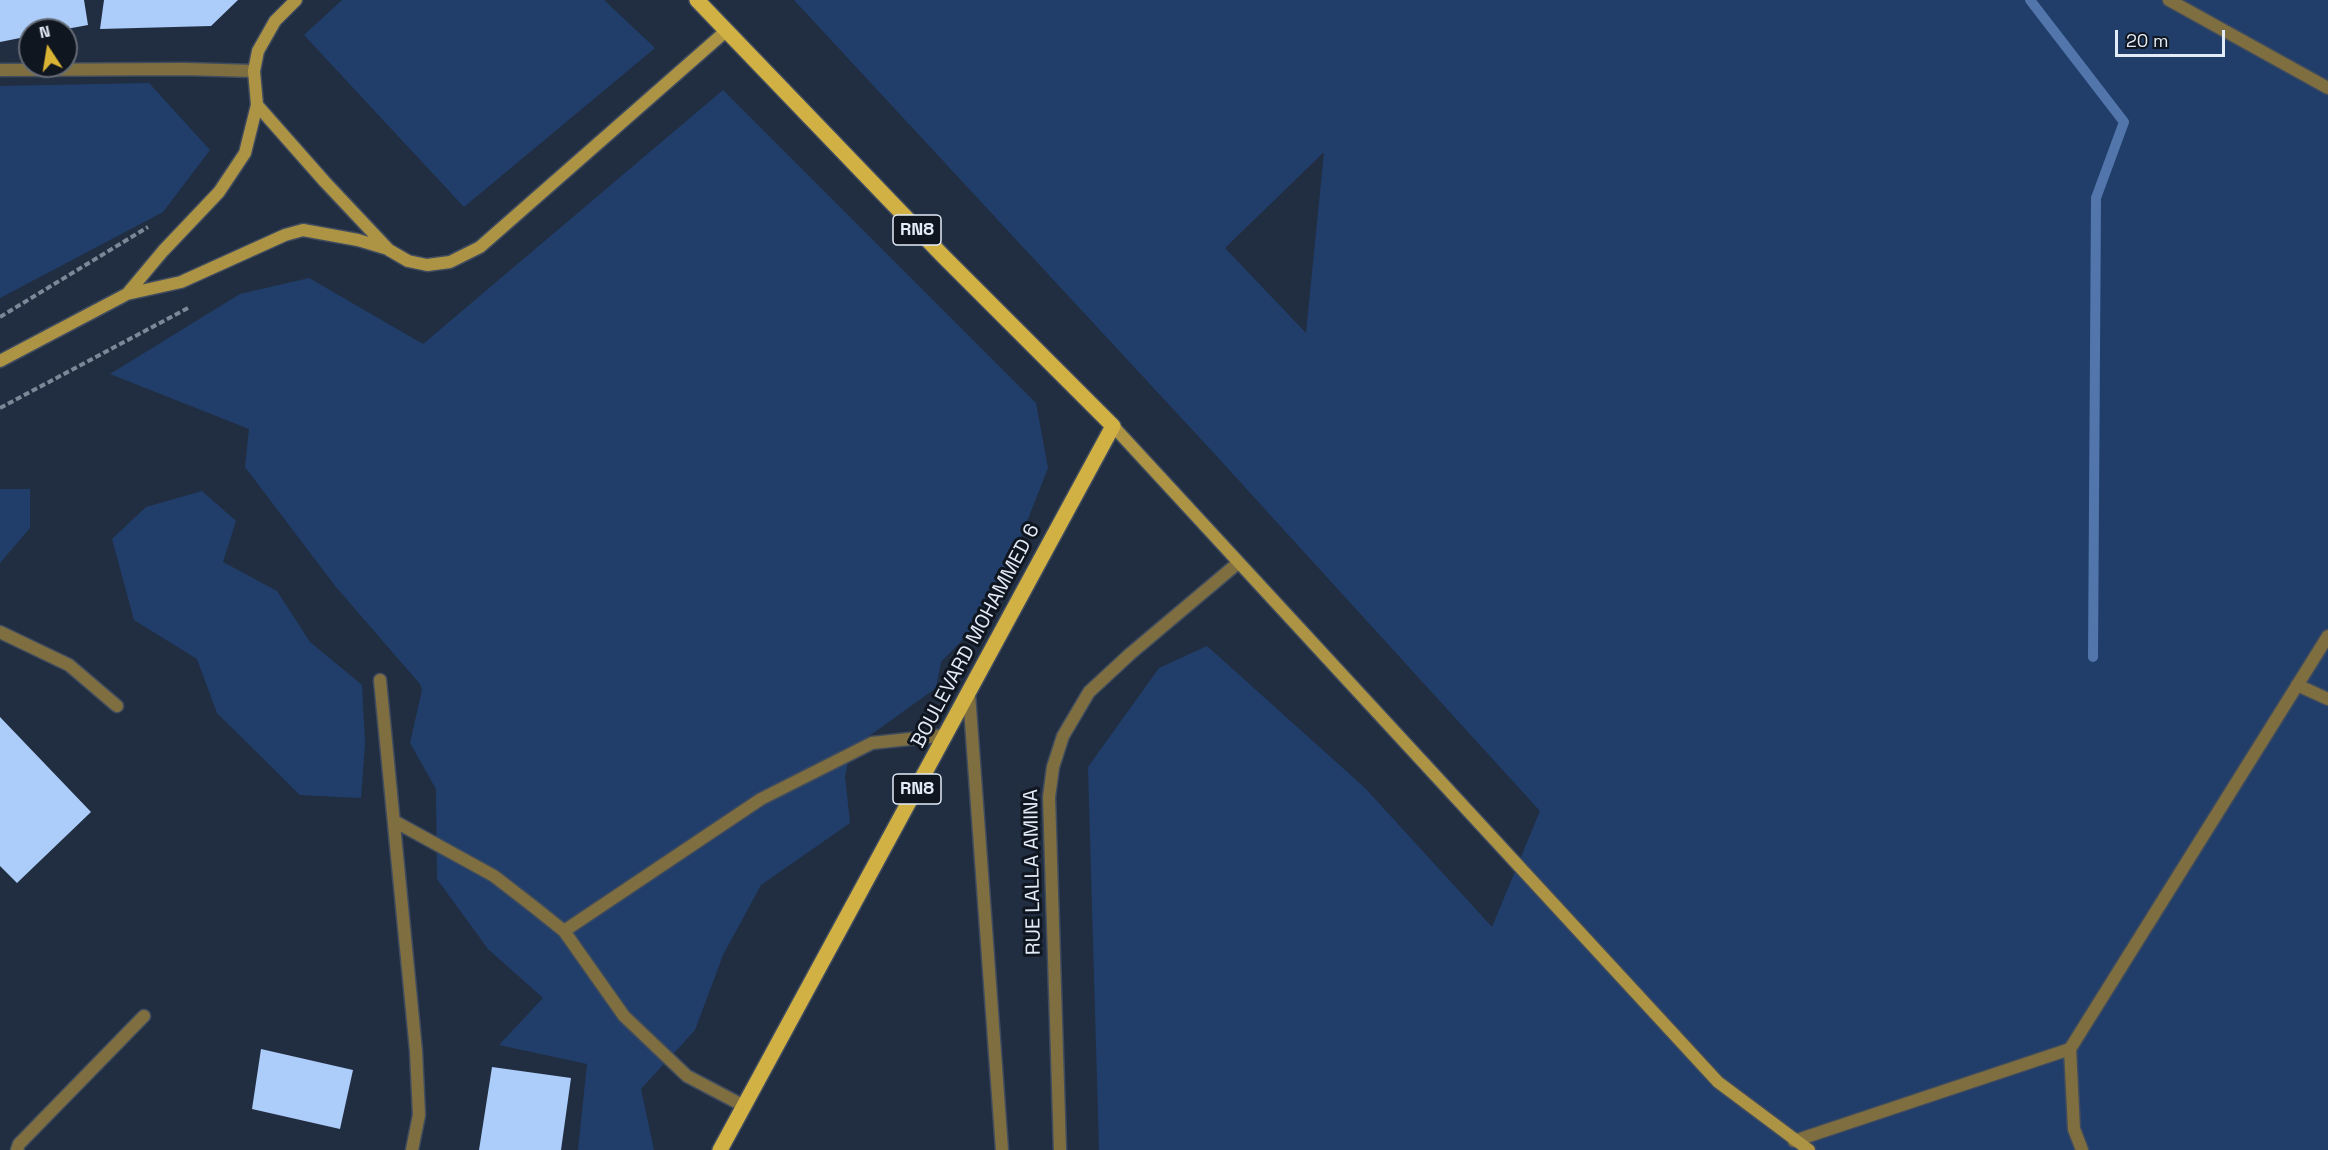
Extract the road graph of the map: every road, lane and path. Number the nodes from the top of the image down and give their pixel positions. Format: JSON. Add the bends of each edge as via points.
{"nodes":[{"id":1,"x":296,"y":0,"type":"edge"},
{"id":2,"x":697,"y":0,"type":"edge"},
{"id":3,"x":2169,"y":0,"type":"edge"},
{"id":4,"x":726,"y":31,"type":"junction"},
{"id":5,"x":0,"y":70,"type":"edge"},
{"id":6,"x":254,"y":71,"type":"junction"},
{"id":7,"x":2328,"y":88,"type":"edge"},
{"id":8,"x":257,"y":105,"type":"junction"},
{"id":9,"x":171,"y":243,"type":"junction"},
{"id":10,"x":389,"y":250,"type":"junction"},
{"id":11,"x":189,"y":278,"type":"junction"},
{"id":12,"x":127,"y":294,"type":"junction"},
{"id":13,"x":0,"y":317,"type":"edge"},
{"id":14,"x":0,"y":361,"type":"edge"},
{"id":15,"x":0,"y":408,"type":"edge"},
{"id":16,"x":1113,"y":426,"type":"junction"},
{"id":17,"x":1238,"y":563,"type":"junction"},
{"id":18,"x":0,"y":632,"type":"edge"},
{"id":19,"x":2328,"y":636,"type":"edge"},
{"id":20,"x":380,"y":680,"type":"dead end"},
{"id":21,"x":2297,"y":685,"type":"junction"},
{"id":22,"x":969,"y":694,"type":"junction"},
{"id":23,"x":2328,"y":699,"type":"edge"},
{"id":24,"x":117,"y":706,"type":"dead end"},
{"id":25,"x":946,"y":735,"type":"junction"},
{"id":26,"x":394,"y":821,"type":"junction"},
{"id":27,"x":564,"y":931,"type":"junction"},
{"id":28,"x":144,"y":1016,"type":"dead end"},
{"id":29,"x":2070,"y":1049,"type":"junction"},
{"id":30,"x":744,"y":1106,"type":"junction"},
{"id":31,"x":1794,"y":1141,"type":"junction"},
{"id":32,"x":17,"y":1150,"type":"edge"},
{"id":33,"x":412,"y":1150,"type":"edge"},
{"id":34,"x":720,"y":1150,"type":"edge"},
{"id":35,"x":1002,"y":1150,"type":"edge"},
{"id":36,"x":1060,"y":1150,"type":"edge"},
{"id":37,"x":1809,"y":1150,"type":"edge"},
{"id":38,"x":2082,"y":1150,"type":"edge"}],
"edges":[{"from":1,"to":6,"type":"main road","via":[[275,21],[262,42]]},
{"from":2,"to":4,"type":"main road","number":"RN8"},
{"from":3,"to":7,"type":"street"},
{"from":4,"to":10,"type":"main road","via":[[480,247],[450,262],[427,265],[408,261]]},
{"from":4,"to":16,"type":"main road","number":"RN8"},
{"from":5,"to":6,"type":"street"},
{"from":6,"to":8,"type":"main road"},
{"from":8,"to":9,"type":"main road","via":[[245,153],[219,192]]},
{"from":8,"to":10,"type":"main road"},
{"from":9,"to":12,"type":"main road"},
{"from":9,"to":13,"type":"path","via":[[158,226],[149,227]]},
{"from":10,"to":11,"type":"main road","via":[[303,230]]},
{"from":11,"to":12,"type":"main road"},
{"from":11,"to":15,"type":"path","via":[[197,300],[195,305]]},
{"from":12,"to":14,"type":"main road"},
{"from":16,"to":17,"type":"main road"},
{"from":16,"to":22,"type":"main road","name":"BOULEVARD MOHAMMED 6","number":"RN8"},
{"from":17,"to":31,"type":"main road","via":[[1718,1082]]},
{"from":17,"to":36,"type":"street","name":"RUE LALLA AMINA","via":[[1089,692],[1063,736],[1053,767],[1049,797]]},
{"from":18,"to":24,"type":"street","via":[[69,665]]},
{"from":19,"to":21,"type":"street"},
{"from":20,"to":26,"type":"street"},
{"from":21,"to":23,"type":"street"},
{"from":21,"to":29,"type":"street"},
{"from":22,"to":25,"type":"main road","name":"BOULEVARD MOHAMMED 6","number":"RN8"},
{"from":22,"to":35,"type":"street"},
{"from":25,"to":27,"type":"street","via":[[872,743],[761,799]]},
{"from":25,"to":30,"type":"main road","name":"BOULEVARD MOHAMMED 6","number":"RN8"},
{"from":26,"to":27,"type":"street","via":[[494,876]]},
{"from":26,"to":33,"type":"street","via":[[417,1062],[419,1114]]},
{"from":27,"to":30,"type":"street","via":[[624,1016],[687,1076]]},
{"from":28,"to":32,"type":"street"},
{"from":29,"to":31,"type":"street"},
{"from":29,"to":38,"type":"street","via":[[2074,1129]]},
{"from":30,"to":34,"type":"main road","name":"BOULEVARD MOHAMMED 6","number":"RN8"},
{"from":31,"to":37,"type":"main road"}]}
